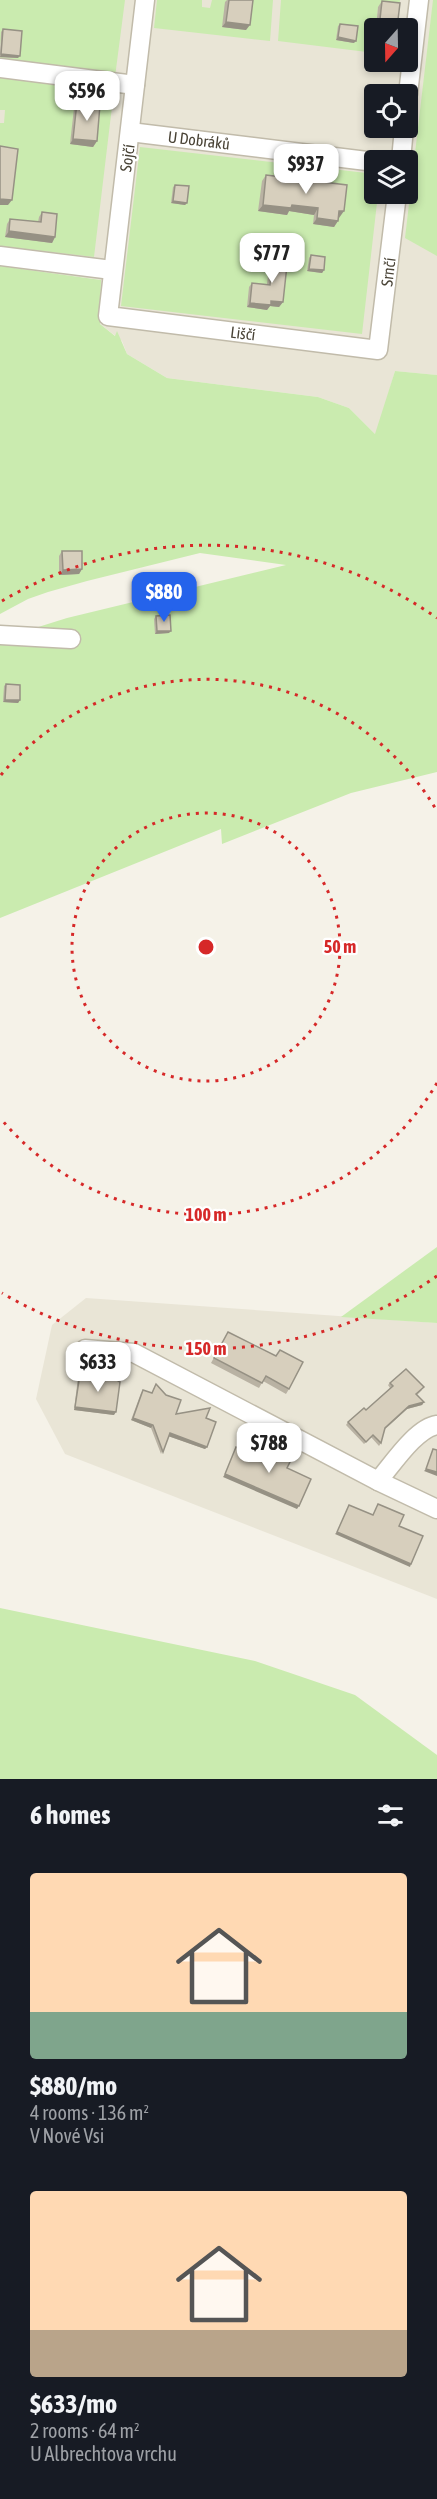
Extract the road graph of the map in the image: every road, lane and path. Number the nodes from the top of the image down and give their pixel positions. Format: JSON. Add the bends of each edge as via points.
{"nodes":[{"id":1,"x":145,"y":0,"type":"edge"},
{"id":2,"x":418,"y":0,"type":"edge"},
{"id":3,"x":0,"y":68,"type":"edge"},
{"id":4,"x":409,"y":84,"type":"edge"},
{"id":5,"x":135,"y":85,"type":"junction"},
{"id":6,"x":130,"y":132,"type":"junction"},
{"id":7,"x":364,"y":161,"type":"edge"},
{"id":8,"x":396,"y":204,"type":"edge"},
{"id":9,"x":0,"y":256,"type":"edge"},
{"id":10,"x":112,"y":270,"type":"junction"},
{"id":11,"x":108,"y":316,"type":"joint"},
{"id":12,"x":378,"y":350,"type":"joint"},
{"id":13,"x":0,"y":635,"type":"edge"},
{"id":14,"x":71,"y":639,"type":"dead end"},
{"id":15,"x":85,"y":1349,"type":"dead end"},
{"id":16,"x":437,"y":1425,"type":"edge"},
{"id":17,"x":378,"y":1481,"type":"junction"},
{"id":18,"x":437,"y":1509,"type":"edge"}],
"edges":[{"from":1,"to":5,"type":"street","name":"Sojčí"},
{"from":2,"to":4,"type":"street"},
{"from":3,"to":5,"type":"street"},
{"from":5,"to":6,"type":"street","name":"Sojčí"},
{"from":6,"to":7,"type":"street","name":"U Dobráků"},
{"from":6,"to":10,"type":"street","name":"Sojčí"},
{"from":8,"to":12,"type":"street","name":"Srnčí"},
{"from":9,"to":10,"type":"street"},
{"from":10,"to":11,"type":"street","name":"Sojčí"},
{"from":11,"to":12,"type":"street","name":"Liščí"},
{"from":13,"to":14,"type":"street"},
{"from":15,"to":17,"type":"street","via":[[134,1353]]},
{"from":16,"to":17,"type":"street","via":[[418,1435]]},
{"from":17,"to":18,"type":"street"}]}
